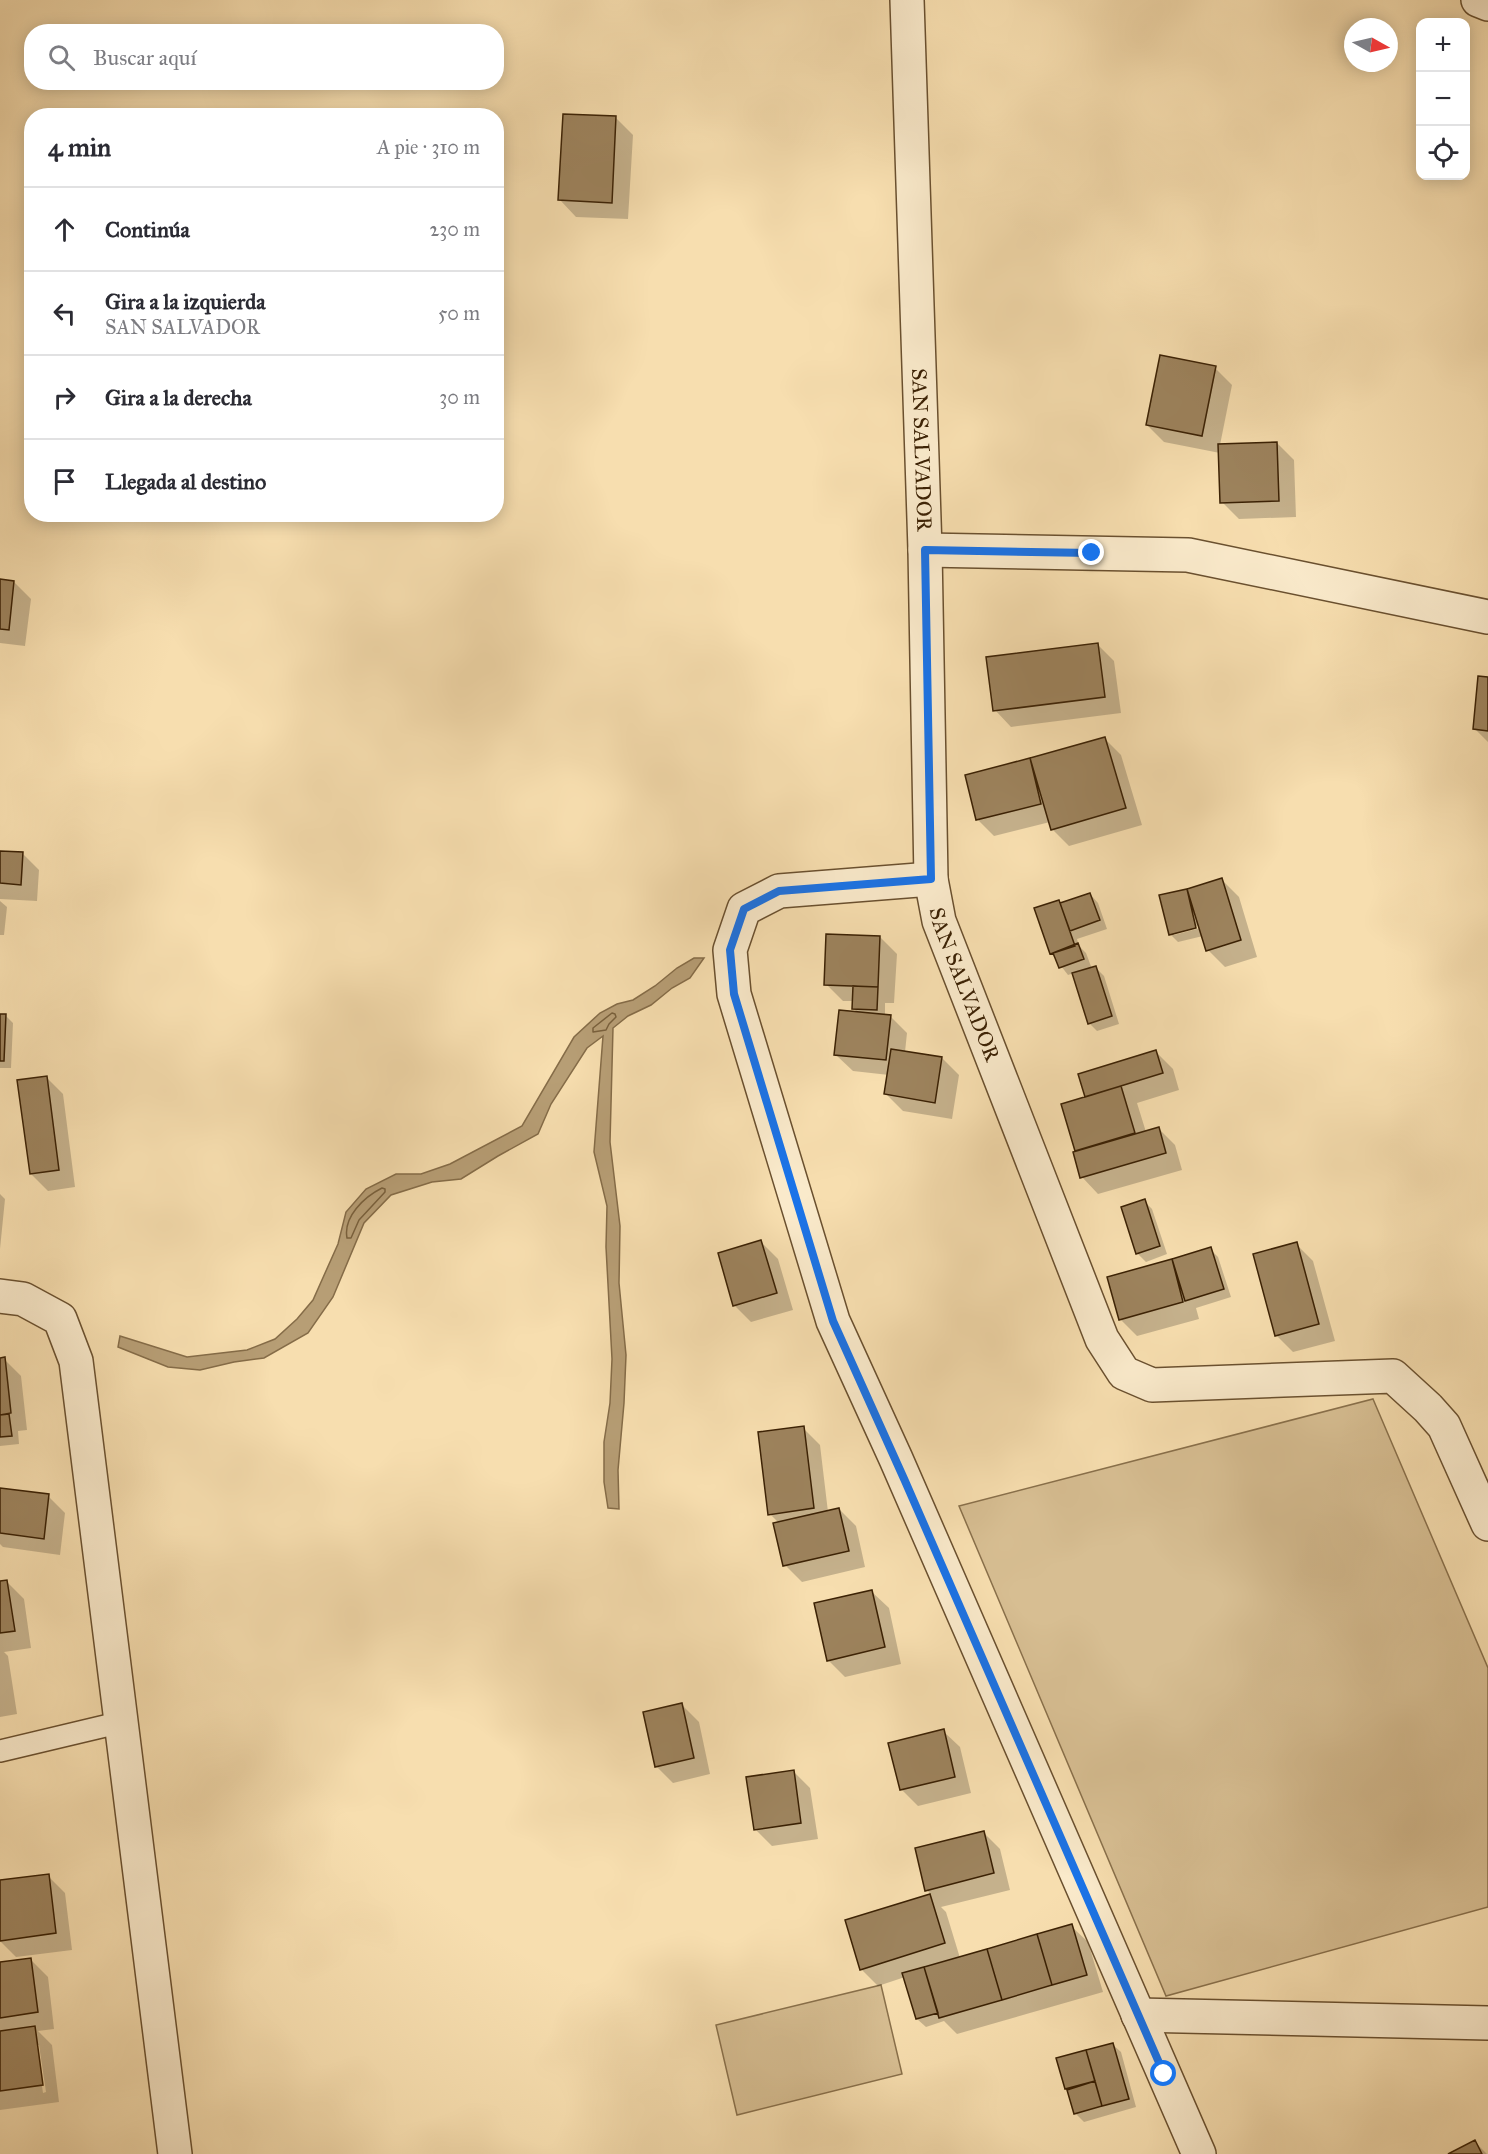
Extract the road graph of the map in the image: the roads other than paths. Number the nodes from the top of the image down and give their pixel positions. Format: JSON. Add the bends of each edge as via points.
{"nodes":[{"id":1,"x":907,"y":0,"type":"edge"},
{"id":2,"x":1478,"y":0,"type":"edge"},
{"id":3,"x":1488,"y":4,"type":"edge"},
{"id":4,"x":925,"y":550,"type":"junction"},
{"id":5,"x":1488,"y":617,"type":"edge"},
{"id":6,"x":931,"y":879,"type":"junction"},
{"id":7,"x":0,"y":1296,"type":"edge"},
{"id":8,"x":1488,"y":1524,"type":"edge"},
{"id":9,"x":122,"y":1722,"type":"junction"},
{"id":10,"x":0,"y":1751,"type":"edge"},
{"id":11,"x":1138,"y":2015,"type":"junction"},
{"id":12,"x":1488,"y":2023,"type":"edge"},
{"id":13,"x":175,"y":2154,"type":"edge"},
{"id":14,"x":1199,"y":2154,"type":"edge"}],
"edges":[{"from":1,"to":4,"type":"street","name":"SAN SALVADOR"},
{"from":2,"to":3,"type":"street"},
{"from":4,"to":5,"type":"street","via":[[1188,555]]},
{"from":4,"to":6,"type":"street","name":"SAN SALVADOR"},
{"from":6,"to":8,"type":"street","name":"SAN SALVADOR","via":[[939,921],[1102,1339],[1124,1373],[1152,1385],[1393,1376],[1444,1426]]},
{"from":6,"to":11,"type":"street","via":[[779,891],[744,909],[730,950],[734,994],[833,1321]]},
{"from":7,"to":9,"type":"street","via":[[22,1299],[60,1319],[76,1361]]},
{"from":9,"to":10,"type":"lane"},
{"from":9,"to":13,"type":"street"},
{"from":11,"to":12,"type":"street"},
{"from":11,"to":14,"type":"street"}]}
